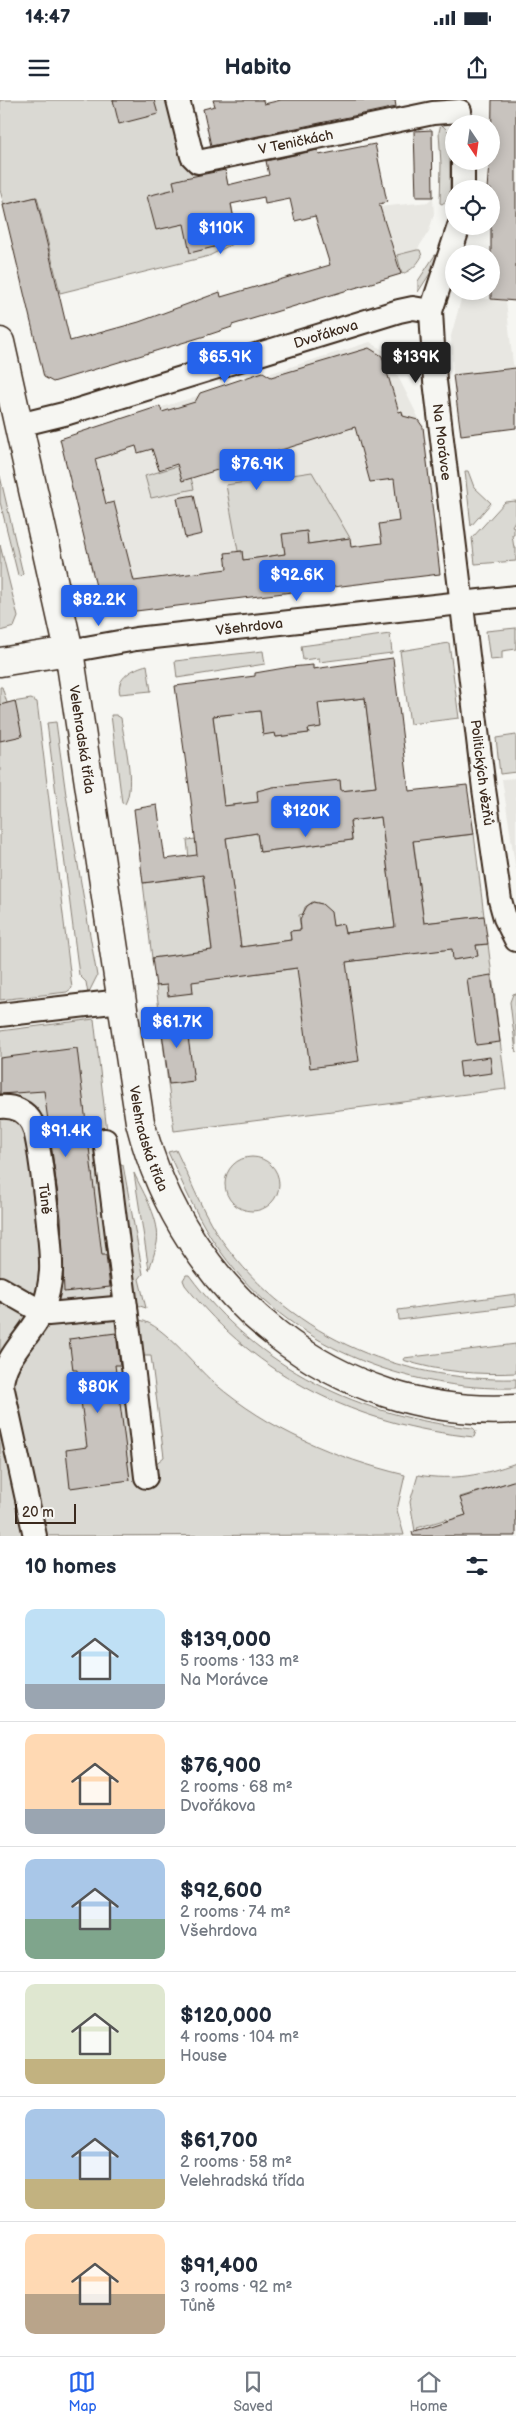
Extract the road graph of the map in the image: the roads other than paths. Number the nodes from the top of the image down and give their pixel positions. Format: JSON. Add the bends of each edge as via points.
{"nodes":[{"id":1,"x":178,"y":100,"type":"edge"},
{"id":2,"x":460,"y":111,"type":"edge"},
{"id":3,"x":456,"y":235,"type":"edge"},
{"id":4,"x":431,"y":311,"type":"junction"},
{"id":5,"x":0,"y":342,"type":"edge"},
{"id":6,"x":18,"y":425,"type":"junction"},
{"id":7,"x":516,"y":597,"type":"edge"},
{"id":8,"x":461,"y":602,"type":"junction"},
{"id":9,"x":69,"y":651,"type":"junction"},
{"id":10,"x":0,"y":662,"type":"edge"},
{"id":11,"x":516,"y":940,"type":"edge"},
{"id":12,"x":121,"y":1001,"type":"junction"},
{"id":13,"x":0,"y":1015,"type":"edge"},
{"id":14,"x":0,"y":1107,"type":"edge"},
{"id":15,"x":105,"y":1140,"type":"dead end"},
{"id":16,"x":0,"y":1288,"type":"edge"},
{"id":17,"x":126,"y":1307,"type":"junction"},
{"id":18,"x":42,"y":1312,"type":"junction"},
{"id":19,"x":516,"y":1409,"type":"edge"},
{"id":20,"x":146,"y":1477,"type":"dead end"},
{"id":21,"x":35,"y":1536,"type":"edge"}],
"edges":[{"from":1,"to":2,"type":"street","name":"V Teničkách","via":[[192,156],[198,162],[434,113]]},
{"from":3,"to":4,"type":"street","name":"Na Morávce"},
{"from":4,"to":6,"type":"street","name":"Dvořákova","via":[[399,310],[68,413]]},
{"from":4,"to":8,"type":"street","name":"Na Morávce","via":[[435,381]]},
{"from":5,"to":6,"type":"main road","name":"Velehradská třída"},
{"from":6,"to":9,"type":"main road","name":"Velehradská třída"},
{"from":7,"to":8,"type":"street","name":"Všehrdova"},
{"from":8,"to":9,"type":"street","name":"Všehrdova","via":[[136,639]]},
{"from":8,"to":11,"type":"street","name":"Politických vězňů","via":[[500,900]]},
{"from":9,"to":10,"type":"main road"},
{"from":9,"to":12,"type":"main road","name":"Velehradská třída"},
{"from":12,"to":13,"type":"street"},
{"from":12,"to":19,"type":"main road","name":"Velehradská třída","via":[[136,1099],[152,1166],[188,1238],[239,1302],[288,1343],[354,1380],[421,1401]]},
{"from":14,"to":18,"type":"street","name":"Tůně","via":[[12,1108],[26,1115],[36,1132],[51,1270]]},
{"from":15,"to":17,"type":"street"},
{"from":16,"to":18,"type":"street"},
{"from":17,"to":18,"type":"street","via":[[55,1315]]},
{"from":17,"to":20,"type":"street"},
{"from":18,"to":21,"type":"street","name":"Tůně","via":[[12,1357],[2,1385]]}]}
